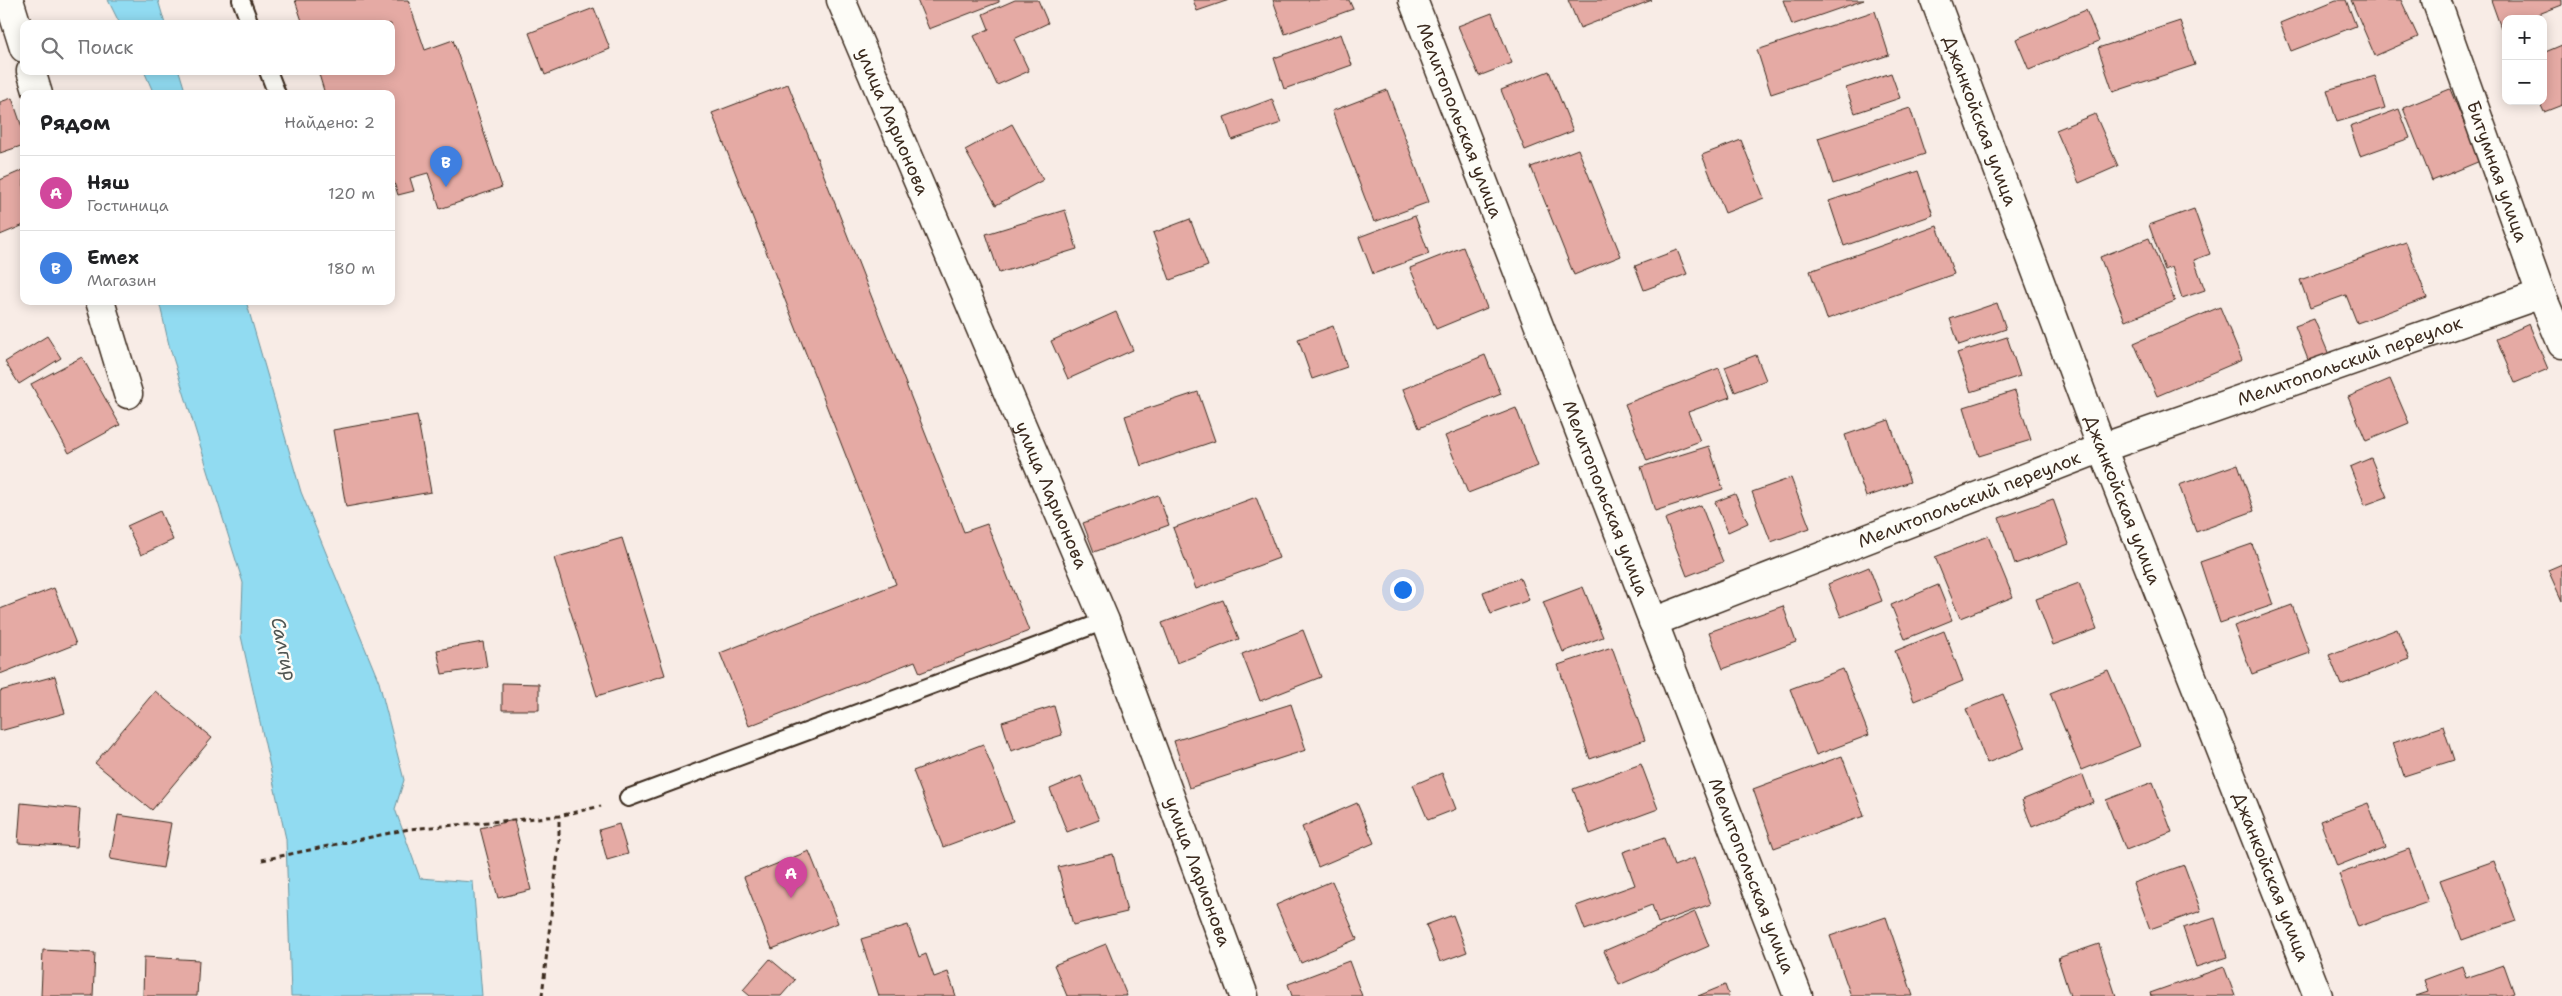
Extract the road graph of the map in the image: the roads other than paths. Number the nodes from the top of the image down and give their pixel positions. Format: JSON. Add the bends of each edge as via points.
{"nodes":[{"id":1,"x":9,"y":0,"type":"edge"},
{"id":2,"x":241,"y":0,"type":"edge"},
{"id":3,"x":841,"y":0,"type":"edge"},
{"id":4,"x":1414,"y":0,"type":"edge"},
{"id":5,"x":1935,"y":0,"type":"edge"},
{"id":6,"x":2436,"y":0,"type":"edge"},
{"id":7,"x":248,"y":20,"type":"edge"},
{"id":8,"x":20,"y":35,"type":"edge"},
{"id":9,"x":32,"y":75,"type":"edge"},
{"id":10,"x":270,"y":75,"type":"edge"},
{"id":11,"x":37,"y":90,"type":"edge"},
{"id":12,"x":275,"y":90,"type":"edge"},
{"id":13,"x":2541,"y":294,"type":"junction"},
{"id":14,"x":101,"y":305,"type":"edge"},
{"id":15,"x":2562,"y":344,"type":"edge"},
{"id":16,"x":128,"y":394,"type":"dead end"},
{"id":17,"x":2102,"y":448,"type":"junction"},
{"id":18,"x":1105,"y":621,"type":"junction"},
{"id":19,"x":1653,"y":622,"type":"junction"},
{"id":20,"x":628,"y":798,"type":"road end"},
{"id":21,"x":1244,"y":996,"type":"edge"},
{"id":22,"x":1798,"y":996,"type":"edge"},
{"id":23,"x":2318,"y":996,"type":"edge"}],
"edges":[{"from":1,"to":8,"type":"street"},
{"from":2,"to":7,"type":"lane"},
{"from":3,"to":18,"type":"street","name":"улица Ларионова"},
{"from":4,"to":19,"type":"street","name":"Мелитопольская улица"},
{"from":5,"to":17,"type":"street","name":"Джанкойская улица"},
{"from":6,"to":13,"type":"street","name":"Битумная улица"},
{"from":9,"to":11,"type":"street"},
{"from":10,"to":12,"type":"lane"},
{"from":13,"to":15,"type":"street","name":"Битумная улица"},
{"from":13,"to":17,"type":"street","name":"Мелитопольский переулок"},
{"from":14,"to":16,"type":"street"},
{"from":17,"to":19,"type":"street","name":"Мелитопольский переулок"},
{"from":17,"to":23,"type":"street","name":"Джанкойская улица"},
{"from":18,"to":20,"type":"lane"},
{"from":18,"to":21,"type":"street","name":"улица Ларионова"},
{"from":19,"to":22,"type":"street","name":"Мелитопольская улица"}]}
